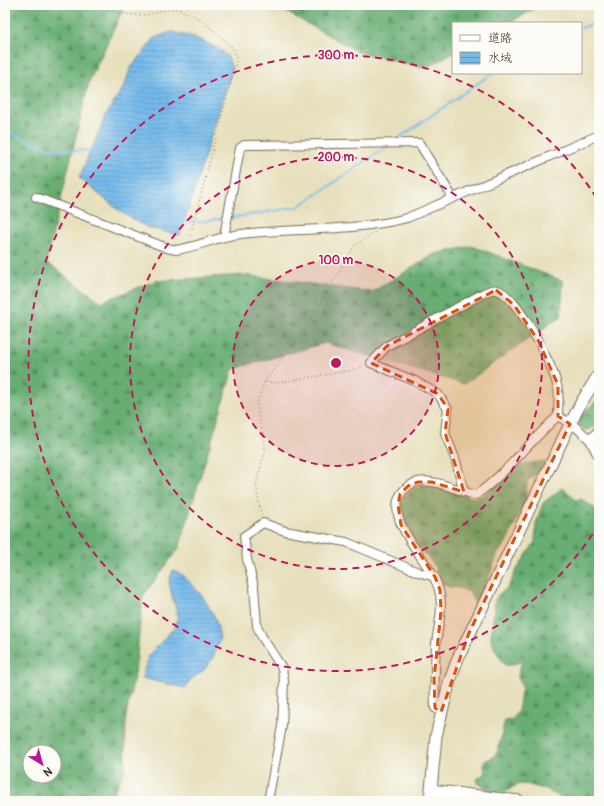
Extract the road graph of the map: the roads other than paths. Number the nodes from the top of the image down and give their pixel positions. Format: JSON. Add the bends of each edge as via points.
{"nodes":[{"id":1,"x":599,"y":135,"type":"edge"},
{"id":2,"x":36,"y":197,"type":"road end"},
{"id":3,"x":453,"y":198,"type":"junction"},
{"id":4,"x":224,"y":237,"type":"junction"},
{"id":5,"x":599,"y":374,"type":"edge"},
{"id":6,"x":558,"y":416,"type":"junction"},
{"id":7,"x":570,"y":424,"type":"junction"},
{"id":8,"x":599,"y":429,"type":"edge"},
{"id":9,"x":590,"y":440,"type":"junction"},
{"id":10,"x":599,"y":458,"type":"edge"},
{"id":11,"x":464,"y":492,"type":"junction"},
{"id":12,"x":434,"y":577,"type":"junction"},
{"id":13,"x":441,"y":712,"type":"junction"},
{"id":14,"x":430,"y":796,"type":"edge"},
{"id":15,"x":268,"y":801,"type":"edge"},
{"id":16,"x":519,"y":801,"type":"edge"}],
"edges":[{"from":1,"to":3,"type":"street"},
{"from":2,"to":4,"type":"street","via":[[176,250]]},
{"from":3,"to":4,"type":"street","via":[[418,214],[390,222]]},
{"from":3,"to":4,"type":"street","via":[[419,143],[244,145],[240,148]]},
{"from":5,"to":7,"type":"street"},
{"from":6,"to":7,"type":"street"},
{"from":6,"to":11,"type":"street","via":[[489,485],[476,495]]},
{"from":6,"to":11,"type":"street","via":[[558,385],[538,340],[514,305],[496,290],[482,294],[387,346],[371,363],[415,381],[438,394],[448,409],[445,433]]},
{"from":7,"to":9,"type":"street"},
{"from":7,"to":13,"type":"street","via":[[458,658]]},
{"from":8,"to":9,"type":"street"},
{"from":9,"to":10,"type":"street"},
{"from":11,"to":12,"type":"street","via":[[432,482],[418,482],[408,486],[400,494],[398,515],[401,525]]},
{"from":12,"to":13,"type":"street","via":[[440,590],[441,611],[434,679],[435,708]]},
{"from":12,"to":15,"type":"street","via":[[346,542],[285,531],[263,523],[244,536],[254,587],[257,626],[282,668],[284,681],[282,726]]},
{"from":13,"to":14,"type":"street"},
{"from":14,"to":16,"type":"street"}]}
